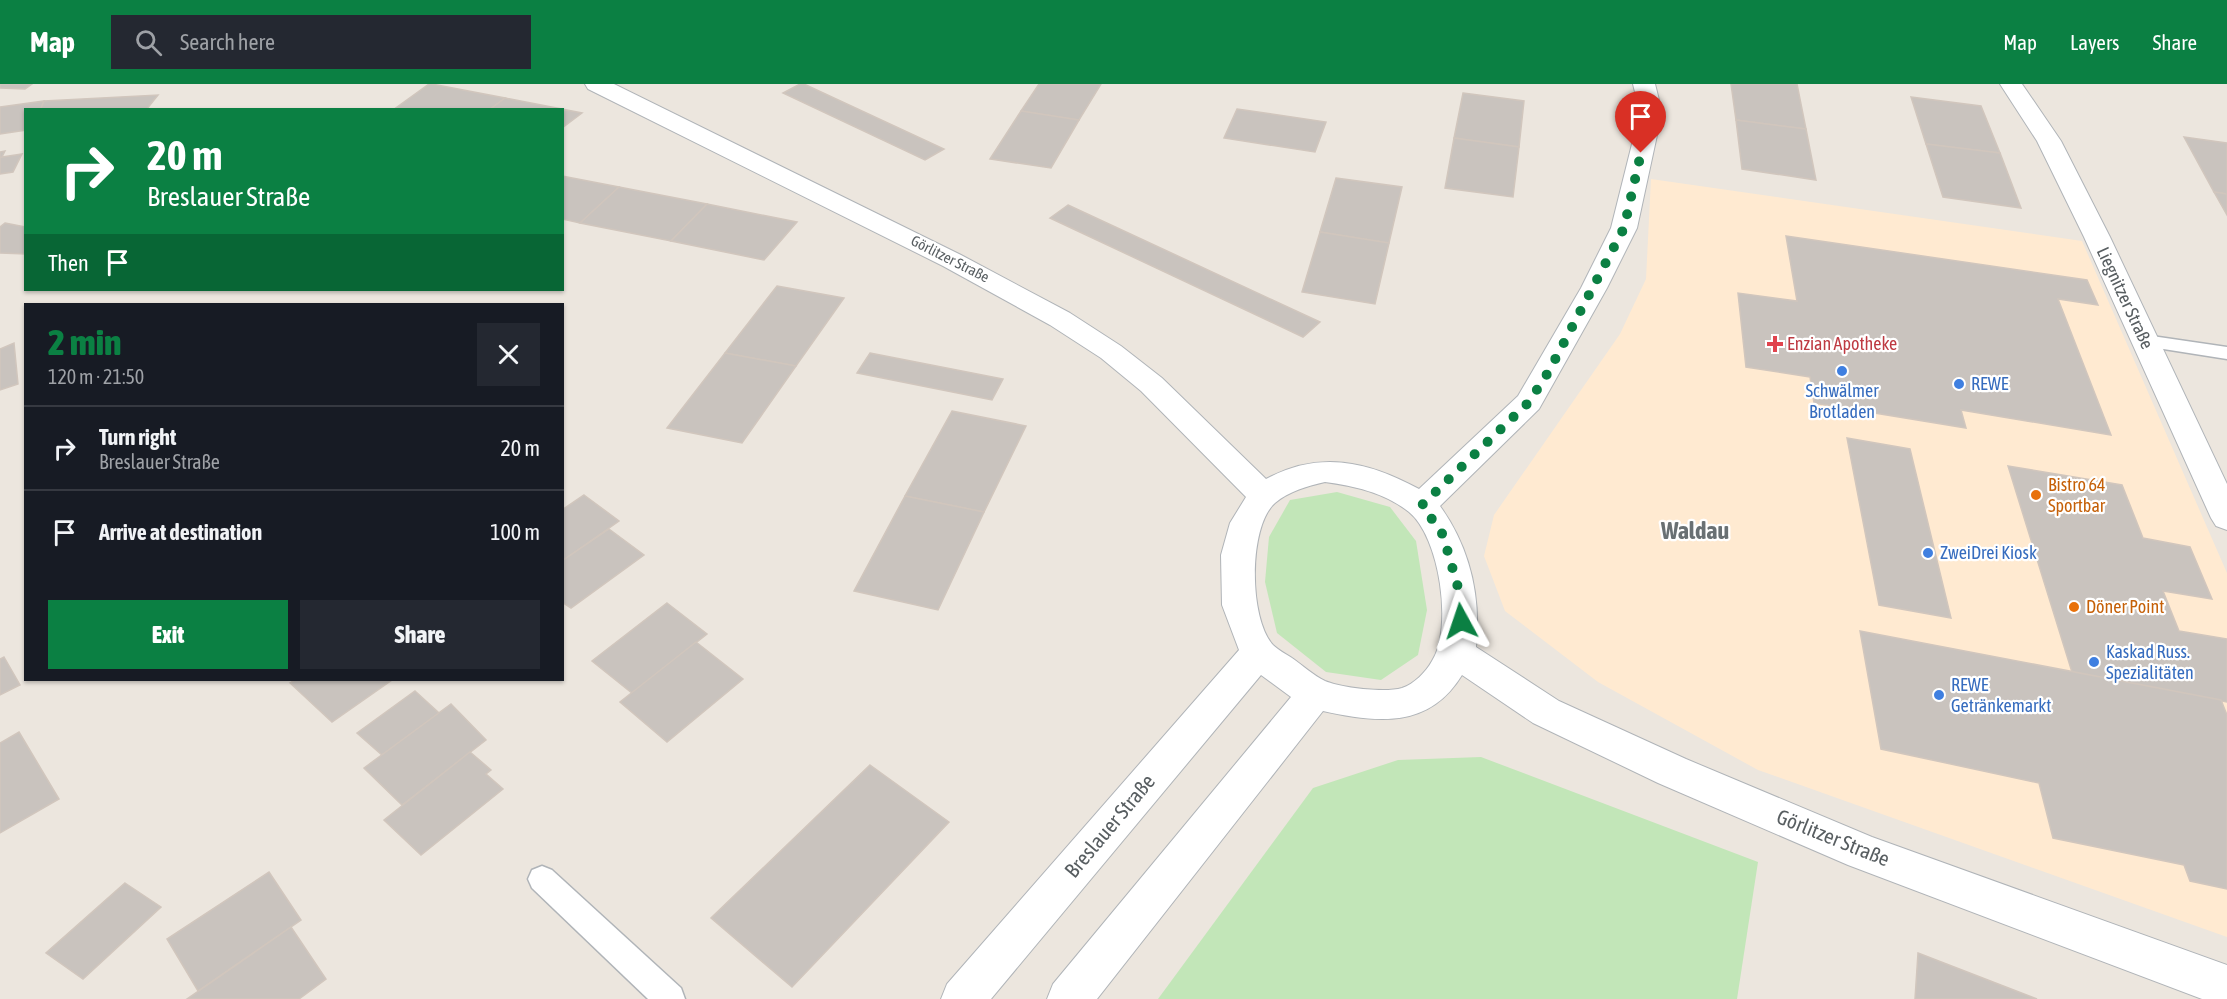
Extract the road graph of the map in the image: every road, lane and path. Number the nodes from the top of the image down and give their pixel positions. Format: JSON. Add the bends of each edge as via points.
{"nodes":[{"id":1,"x":596,"y":84,"type":"edge"},
{"id":2,"x":1644,"y":84,"type":"edge"},
{"id":3,"x":2011,"y":84,"type":"edge"},
{"id":4,"x":2145,"y":341,"type":"junction"},
{"id":5,"x":2227,"y":353,"type":"edge"},
{"id":6,"x":1263,"y":495,"type":"junction"},
{"id":7,"x":1422,"y":505,"type":"junction"},
{"id":8,"x":2227,"y":518,"type":"edge"},
{"id":9,"x":1258,"y":653,"type":"junction"},
{"id":10,"x":1457,"y":653,"type":"junction"},
{"id":11,"x":1315,"y":694,"type":"junction"},
{"id":12,"x":542,"y":879,"type":"dead end"},
{"id":13,"x":2227,"y":987,"type":"edge"},
{"id":14,"x":670,"y":999,"type":"edge"},
{"id":15,"x":963,"y":999,"type":"edge"},
{"id":16,"x":1069,"y":999,"type":"edge"}],
"edges":[{"from":1,"to":6,"type":"street","name":"Görlitzer Straße","via":[[965,266],[1065,322],[1113,353],[1166,398]]},
{"from":2,"to":7,"type":"street","via":[[1651,112],[1624,228],[1594,288],[1529,402]]},
{"from":3,"to":4,"type":"street","name":"Liegnitzer Straße","via":[[2049,141]]},
{"from":4,"to":5,"type":"lane"},
{"from":4,"to":8,"type":"street","name":"Liegnitzer Straße"},
{"from":6,"to":7,"type":"street","via":[[1295,477],[1325,471],[1383,483]]},
{"from":6,"to":9,"type":"street","via":[[1246,523],[1238,555],[1239,605]]},
{"from":7,"to":10,"type":"street","via":[[1443,535],[1459,591]]},
{"from":9,"to":11,"type":"street"},
{"from":9,"to":15,"type":"street","name":"Breslauer Straße"},
{"from":10,"to":11,"type":"street","via":[[1438,683],[1408,703],[1361,704]]},
{"from":10,"to":13,"type":"street","name":"Görlitzer Straße","via":[[1546,712],[1672,771],[1862,852]]},
{"from":11,"to":16,"type":"street"},
{"from":12,"to":14,"type":"lane"}]}
